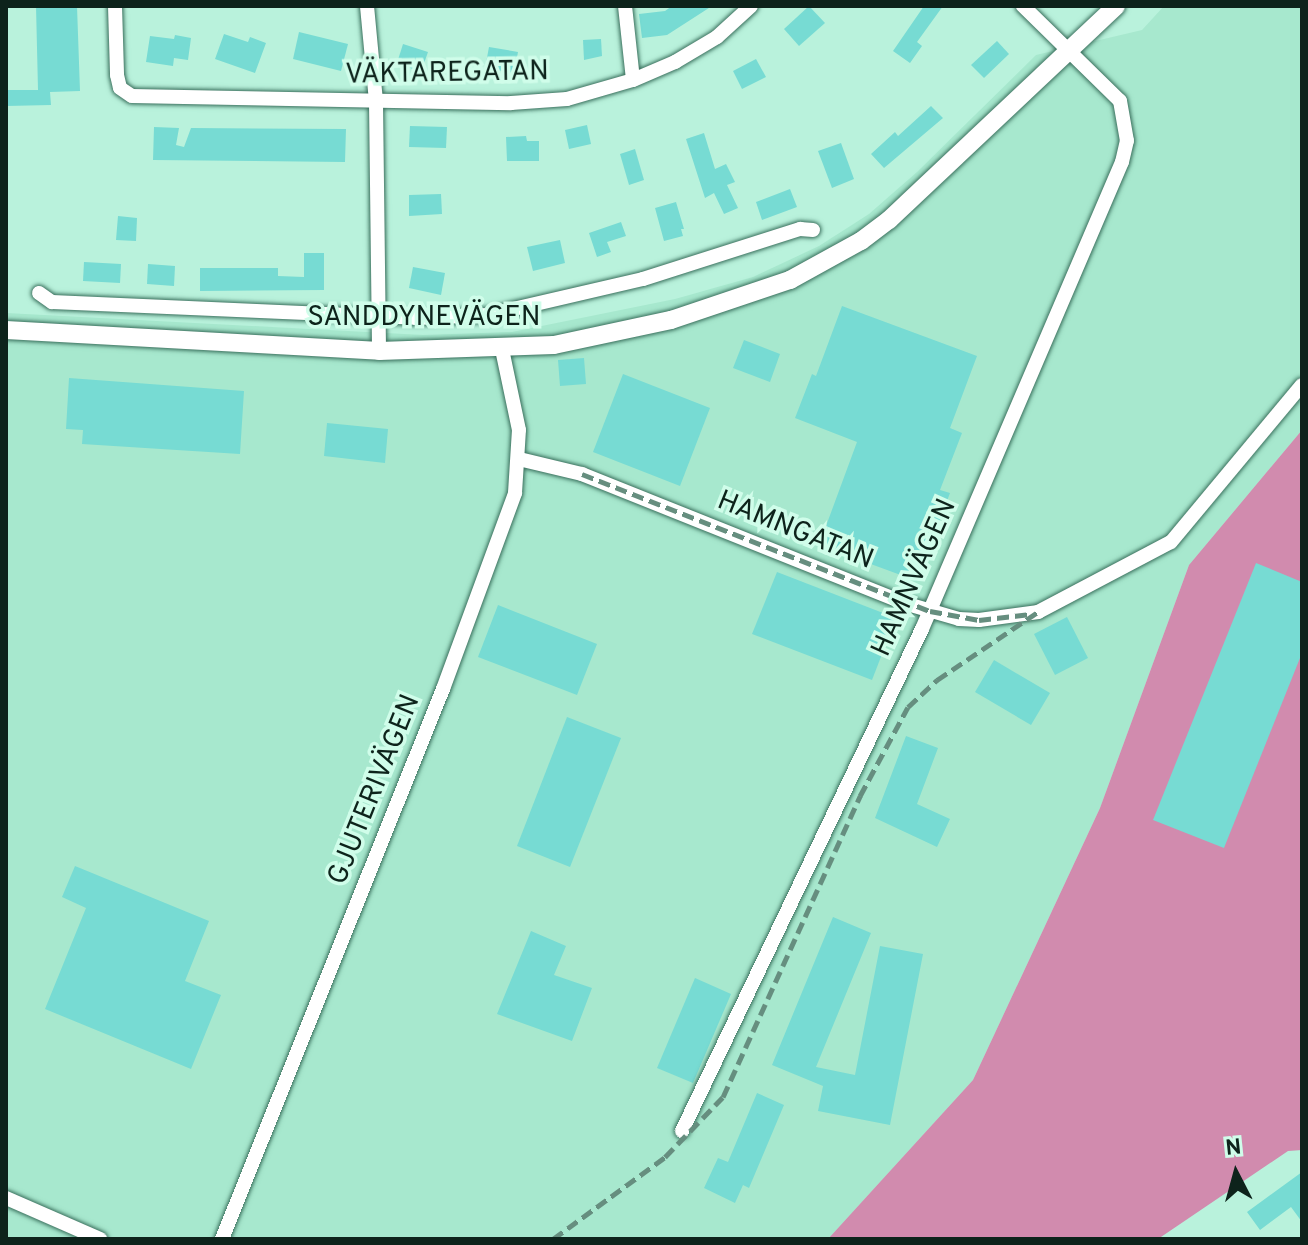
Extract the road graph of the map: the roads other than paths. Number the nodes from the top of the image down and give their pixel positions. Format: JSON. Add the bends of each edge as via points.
{"nodes":[{"id":1,"x":115,"y":6,"type":"edge"},
{"id":2,"x":367,"y":6,"type":"edge"},
{"id":3,"x":625,"y":6,"type":"edge"},
{"id":4,"x":751,"y":6,"type":"edge"},
{"id":5,"x":1023,"y":6,"type":"edge"},
{"id":6,"x":1116,"y":6,"type":"edge"},
{"id":7,"x":1069,"y":48,"type":"junction"},
{"id":8,"x":633,"y":80,"type":"junction"},
{"id":9,"x":376,"y":102,"type":"junction"},
{"id":10,"x":813,"y":230,"type":"dead end"},
{"id":11,"x":39,"y":293,"type":"dead end"},
{"id":12,"x":378,"y":315,"type":"junction"},
{"id":13,"x":6,"y":330,"type":"edge"},
{"id":14,"x":502,"y":349,"type":"junction"},
{"id":15,"x":379,"y":351,"type":"junction"},
{"id":16,"x":1302,"y":385,"type":"edge"},
{"id":17,"x":519,"y":459,"type":"junction"},
{"id":18,"x":930,"y":611,"type":"junction"},
{"id":19,"x":682,"y":1131,"type":"dead end"},
{"id":20,"x":6,"y":1198,"type":"edge"},
{"id":21,"x":100,"y":1239,"type":"edge"},
{"id":22,"x":222,"y":1239,"type":"edge"}],
"edges":[{"from":1,"to":9,"type":"street","name":"VÄKTAREGATAN","via":[[120,88],[132,96]]},
{"from":2,"to":9,"type":"street"},
{"from":3,"to":8,"type":"street"},
{"from":4,"to":8,"type":"street","name":"VÄKTAREGATAN","via":[[717,37]]},
{"from":5,"to":7,"type":"street","name":"HAMNVÄGEN"},
{"from":6,"to":7,"type":"street","name":"SANDDYNEVÄGEN"},
{"from":7,"to":14,"type":"street","name":"SANDDYNEVÄGEN","via":[[889,220],[830,261],[671,320],[554,345]]},
{"from":7,"to":18,"type":"street","name":"HAMNVÄGEN","via":[[1120,101],[1127,141],[1122,162]]},
{"from":8,"to":9,"type":"street","name":"VÄKTAREGATAN","via":[[567,99]]},
{"from":9,"to":12,"type":"street"},
{"from":10,"to":12,"type":"street","name":"SANDDYNEVÄGEN","via":[[800,229],[526,309],[452,317]]},
{"from":11,"to":12,"type":"street","name":"SANDDYNEVÄGEN","via":[[52,302]]},
{"from":12,"to":15,"type":"street"},
{"from":13,"to":15,"type":"street","name":"SANDDYNEVÄGEN"},
{"from":14,"to":15,"type":"street","name":"SANDDYNEVÄGEN"},
{"from":14,"to":17,"type":"street","name":"GJUTERIVÄGEN","via":[[519,430]]},
{"from":16,"to":18,"type":"street","name":"HAMNGATAN","via":[[1171,542],[1038,612],[979,620]]},
{"from":17,"to":18,"type":"street","name":"HAMNGATAN","via":[[582,474]]},
{"from":17,"to":22,"type":"street","name":"GJUTERIVÄGEN","via":[[515,493],[443,689]]},
{"from":18,"to":19,"type":"street","name":"HAMNVÄGEN"},
{"from":20,"to":21,"type":"street"}]}
